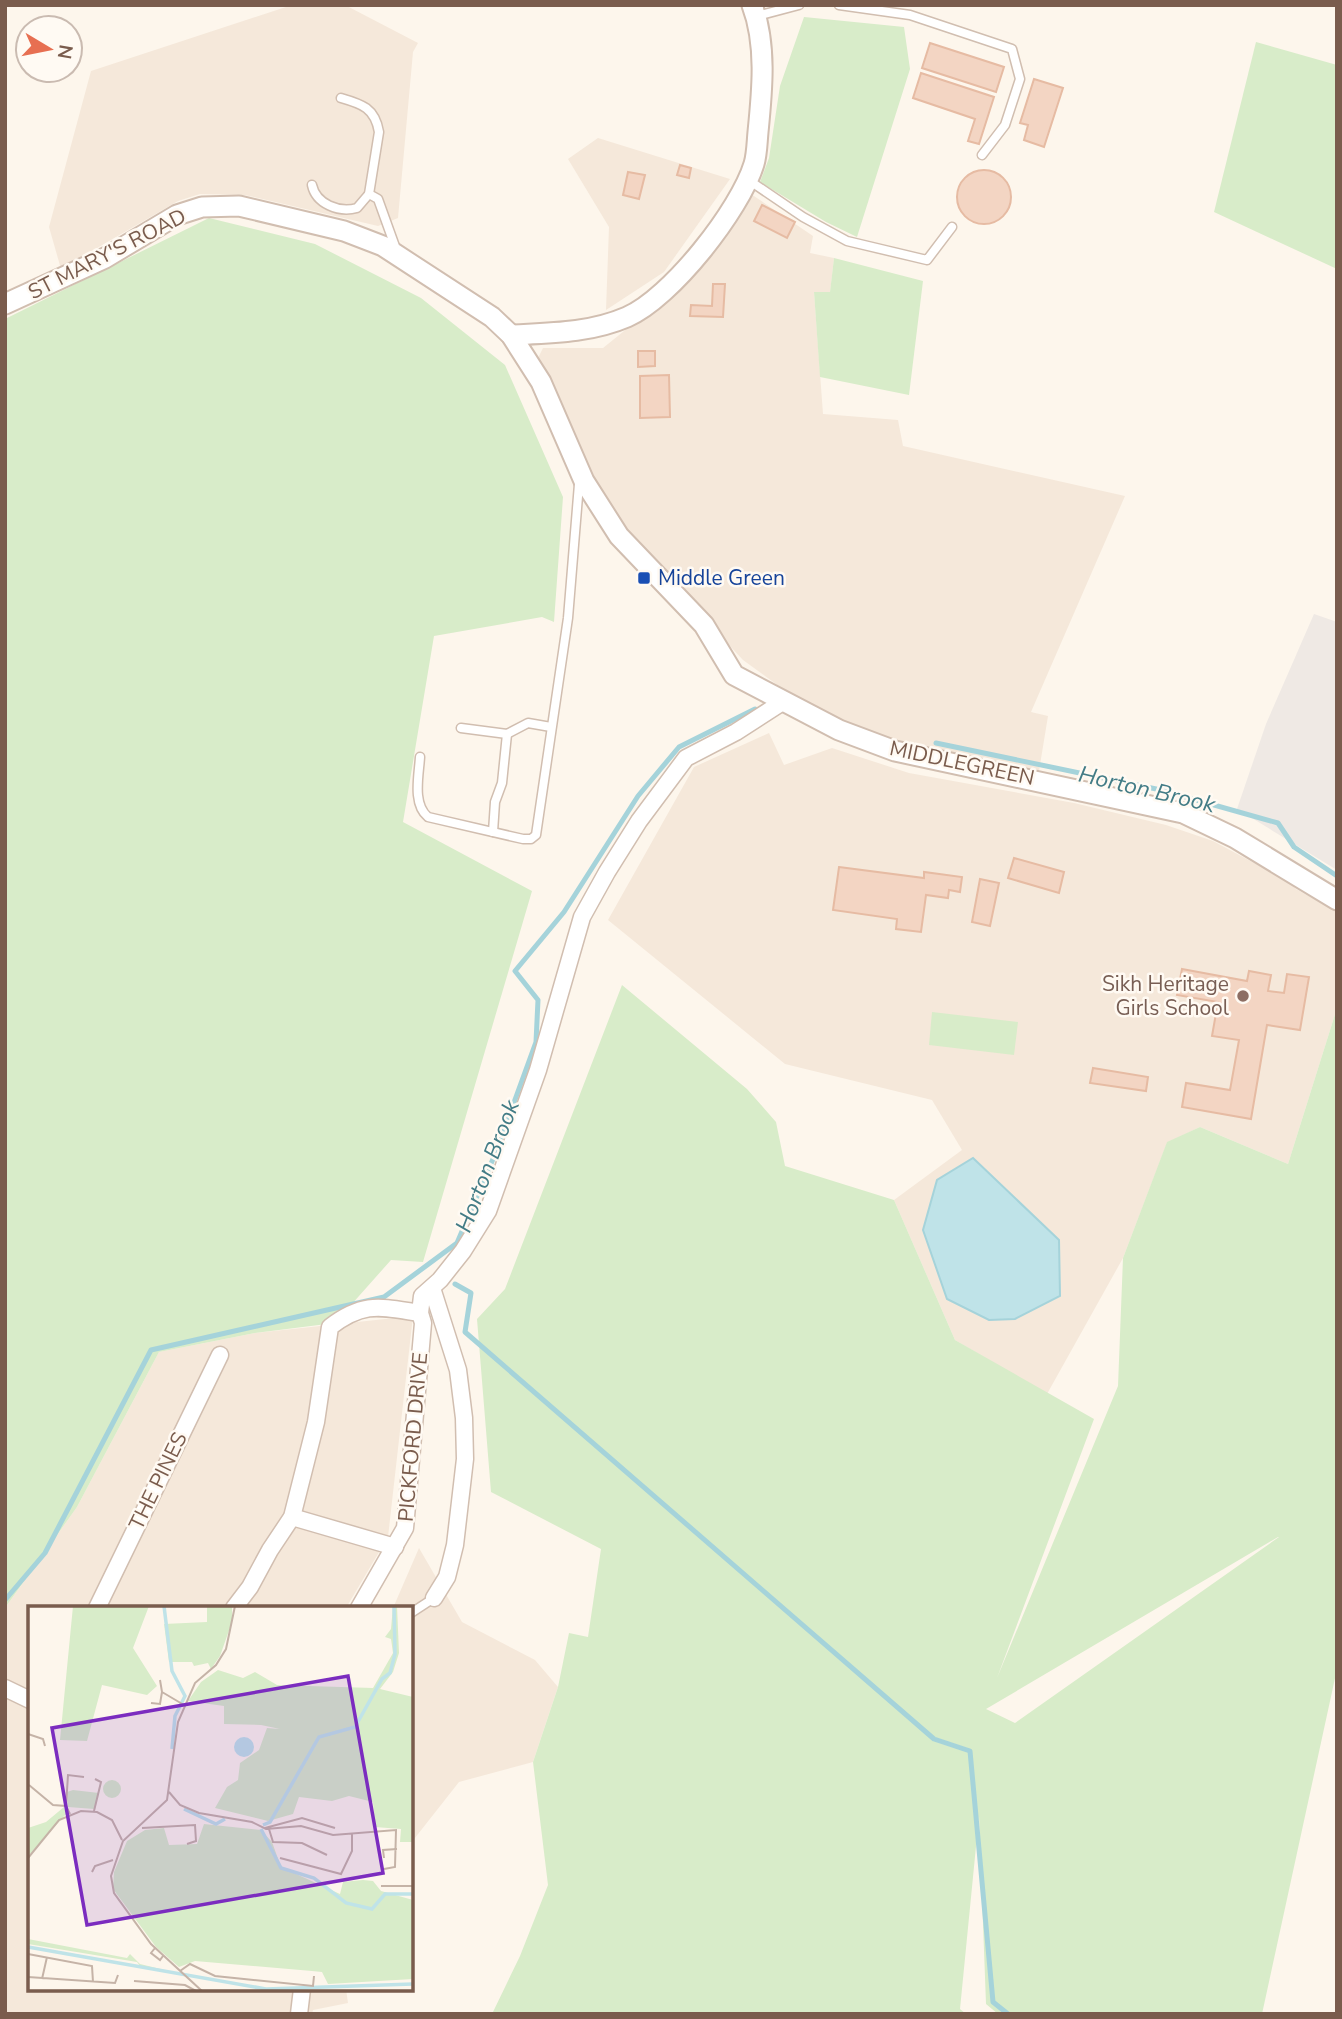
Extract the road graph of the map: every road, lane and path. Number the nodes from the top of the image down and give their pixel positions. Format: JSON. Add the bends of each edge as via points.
{"nodes":[{"id":1,"x":799,"y":5,"type":"edge"},
{"id":2,"x":839,"y":5,"type":"edge"},
{"id":3,"x":754,"y":11,"type":"edge"},
{"id":4,"x":341,"y":98,"type":"dead end"},
{"id":5,"x":982,"y":155,"type":"dead end"},
{"id":6,"x":747,"y":179,"type":"junction"},
{"id":7,"x":312,"y":185,"type":"dead end"},
{"id":8,"x":369,"y":194,"type":"junction"},
{"id":9,"x":952,"y":227,"type":"dead end"},
{"id":10,"x":398,"y":255,"type":"junction"},
{"id":11,"x":5,"y":304,"type":"edge"},
{"id":12,"x":512,"y":335,"type":"junction"},
{"id":13,"x":580,"y":470,"type":"junction"},
{"id":14,"x":784,"y":701,"type":"junction"},
{"id":15,"x":551,"y":727,"type":"junction"},
{"id":16,"x":461,"y":728,"type":"dead end"},
{"id":17,"x":507,"y":734,"type":"junction"},
{"id":18,"x":420,"y":757,"type":"dead end"},
{"id":19,"x":493,"y":832,"type":"junction"},
{"id":20,"x":1337,"y":900,"type":"edge"},
{"id":21,"x":427,"y":1292,"type":"junction"},
{"id":22,"x":420,"y":1313,"type":"junction"},
{"id":23,"x":219,"y":1355,"type":"dead end"},
{"id":24,"x":292,"y":1517,"type":"junction"},
{"id":25,"x":395,"y":1547,"type":"junction"},
{"id":26,"x":434,"y":1598,"type":"joint"},
{"id":27,"x":98,"y":1606,"type":"edge"},
{"id":28,"x":236,"y":1606,"type":"edge"},
{"id":29,"x":360,"y":1606,"type":"edge"},
{"id":30,"x":413,"y":1611,"type":"edge"},
{"id":31,"x":5,"y":1688,"type":"edge"},
{"id":32,"x":28,"y":1699,"type":"edge"},
{"id":33,"x":302,"y":1991,"type":"edge"},
{"id":34,"x":299,"y":2014,"type":"edge"}],
"edges":[{"from":1,"to":3,"type":"lane"},
{"from":2,"to":5,"type":"lane","via":[[910,15],[1012,49],[1020,79],[1005,125]]},
{"from":3,"to":6,"type":"street","via":[[762,95],[754,163]]},
{"from":4,"to":8,"type":"lane","via":[[366,106],[378,124]]},
{"from":6,"to":9,"type":"lane","via":[[847,241],[928,260]]},
{"from":6,"to":12,"type":"street","via":[[737,202],[695,260],[629,316],[591,329]]},
{"from":7,"to":8,"type":"lane","via":[[323,203],[343,209],[357,208]]},
{"from":8,"to":10,"type":"lane","via":[[378,199]]},
{"from":10,"to":11,"type":"street","name":"ST MARY'S ROAD","via":[[344,231],[295,218],[239,206],[202,206]]},
{"from":10,"to":12,"type":"street","name":"ST MARY'S ROAD"},
{"from":12,"to":13,"type":"street","name":"MIDDLEGREEN","via":[[541,383]]},
{"from":13,"to":14,"type":"street","name":"MIDDLEGREEN","via":[[619,536],[704,625],[734,675]]},
{"from":13,"to":15,"type":"lane","via":[[568,618]]},
{"from":14,"to":20,"type":"street","name":"MIDDLEGREEN","via":[[839,730],[895,751],[1183,813],[1235,838]]},
{"from":14,"to":21,"type":"street","via":[[686,758],[607,872],[582,917],[538,1070],[488,1211],[463,1251]]},
{"from":15,"to":17,"type":"lane","via":[[528,723]]},
{"from":15,"to":19,"type":"lane","via":[[536,835],[523,839]]},
{"from":16,"to":17,"type":"lane"},
{"from":17,"to":19,"type":"lane"},
{"from":18,"to":19,"type":"lane","via":[[418,795],[423,813]]},
{"from":21,"to":22,"type":"street","name":"PICKFORD DRIVE"},
{"from":21,"to":26,"type":"street","via":[[458,1370],[465,1459],[455,1545],[447,1577]]},
{"from":22,"to":24,"type":"street","via":[[374,1306],[347,1314],[330,1326],[317,1422]]},
{"from":22,"to":25,"type":"street","name":"PICKFORD DRIVE","via":[[423,1323],[405,1528]]},
{"from":23,"to":27,"type":"street","name":"THE PINES"},
{"from":24,"to":25,"type":"street"},
{"from":24,"to":28,"type":"street"},
{"from":25,"to":29,"type":"street","name":"PICKFORD DRIVE"},
{"from":26,"to":30,"type":"lane"},
{"from":31,"to":32,"type":"street"},
{"from":33,"to":34,"type":"street"}]}
